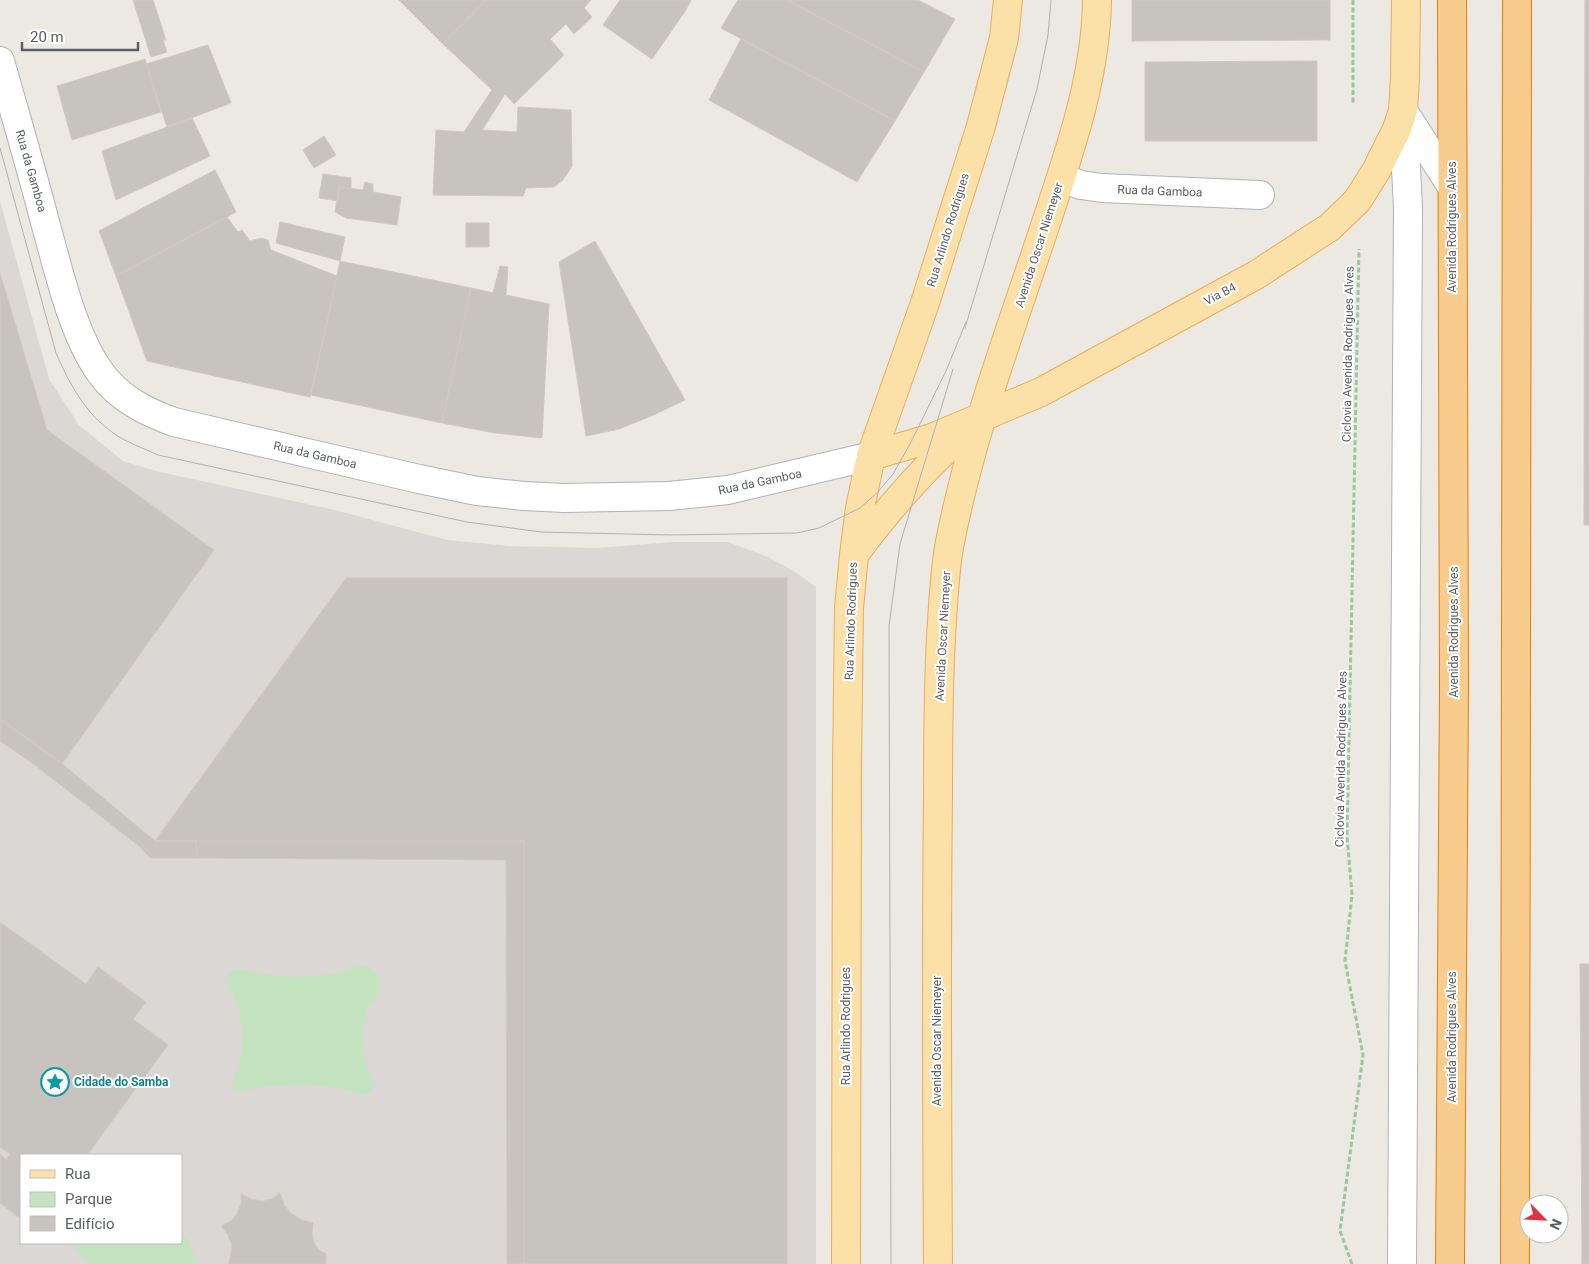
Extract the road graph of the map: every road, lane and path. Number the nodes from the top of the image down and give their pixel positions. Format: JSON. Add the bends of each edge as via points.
{"nodes":[{"id":1,"x":1008,"y":0,"type":"edge"},
{"id":2,"x":1097,"y":0,"type":"edge"},
{"id":3,"x":1353,"y":0,"type":"edge"},
{"id":4,"x":1406,"y":0,"type":"edge"},
{"id":5,"x":1452,"y":0,"type":"edge"},
{"id":6,"x":1517,"y":0,"type":"edge"},
{"id":7,"x":0,"y":61,"type":"edge"},
{"id":8,"x":1353,"y":105,"type":"dead end"},
{"id":9,"x":1403,"y":110,"type":"junction"},
{"id":10,"x":1061,"y":178,"type":"junction"},
{"id":11,"x":1452,"y":187,"type":"junction"},
{"id":12,"x":1260,"y":195,"type":"dead end"},
{"id":13,"x":1359,"y":249,"type":"dead end"},
{"id":14,"x":982,"y":418,"type":"junction"},
{"id":15,"x":871,"y":456,"type":"junction"},
{"id":16,"x":854,"y":555,"type":"junction"},
{"id":17,"x":846,"y":1264,"type":"edge"},
{"id":18,"x":938,"y":1264,"type":"edge"},
{"id":19,"x":1352,"y":1264,"type":"edge"},
{"id":20,"x":1402,"y":1264,"type":"edge"},
{"id":21,"x":1450,"y":1264,"type":"edge"},
{"id":22,"x":1515,"y":1264,"type":"edge"}],
"edges":[{"from":1,"to":15,"type":"main road","name":"Rua Arlindo Rodrigues","via":[[1004,38],[981,126],[925,303]]},
{"from":2,"to":10,"type":"main road","name":"Avenida Oscar Niemeyer","via":[[1092,61]]},
{"from":3,"to":8,"type":"path"},
{"from":4,"to":9,"type":"main road"},
{"from":5,"to":11,"type":"highway","name":"Avenida Rodrigues Alves"},
{"from":6,"to":22,"type":"highway"},
{"from":7,"to":15,"type":"street","name":"Rua da Gamboa","via":[[79,334],[100,373],[116,391],[148,412],[191,426],[419,479],[477,491],[524,496],[669,496],[728,490]]},
{"from":9,"to":11,"type":"street"},
{"from":9,"to":14,"type":"main road","name":"Via B4","via":[[1376,171],[1357,201],[1330,227],[1256,275],[1041,392]]},
{"from":9,"to":20,"type":"street","via":[[1408,208]]},
{"from":10,"to":12,"type":"street","name":"Rua da Gamboa","via":[[1102,188]]},
{"from":10,"to":14,"type":"main road","name":"Avenida Oscar Niemeyer"},
{"from":11,"to":21,"type":"highway","name":"Avenida Rodrigues Alves","via":[[1454,688]]},
{"from":13,"to":19,"type":"path","name":"Ciclovia Avenida Rodrigues Alves","via":[[1347,836],[1352,895],[1345,961],[1363,1055],[1340,1231]]},
{"from":14,"to":15,"type":"main road","via":[[932,438]]},
{"from":14,"to":16,"type":"main road","via":[[921,472]]},
{"from":14,"to":18,"type":"main road","name":"Avenida Oscar Niemeyer","via":[[964,483],[944,579],[936,926]]},
{"from":15,"to":16,"type":"main road","name":"Rua Arlindo Rodrigues"},
{"from":16,"to":17,"type":"main road","name":"Rua Arlindo Rodrigues","via":[[849,608],[847,768]]}]}
